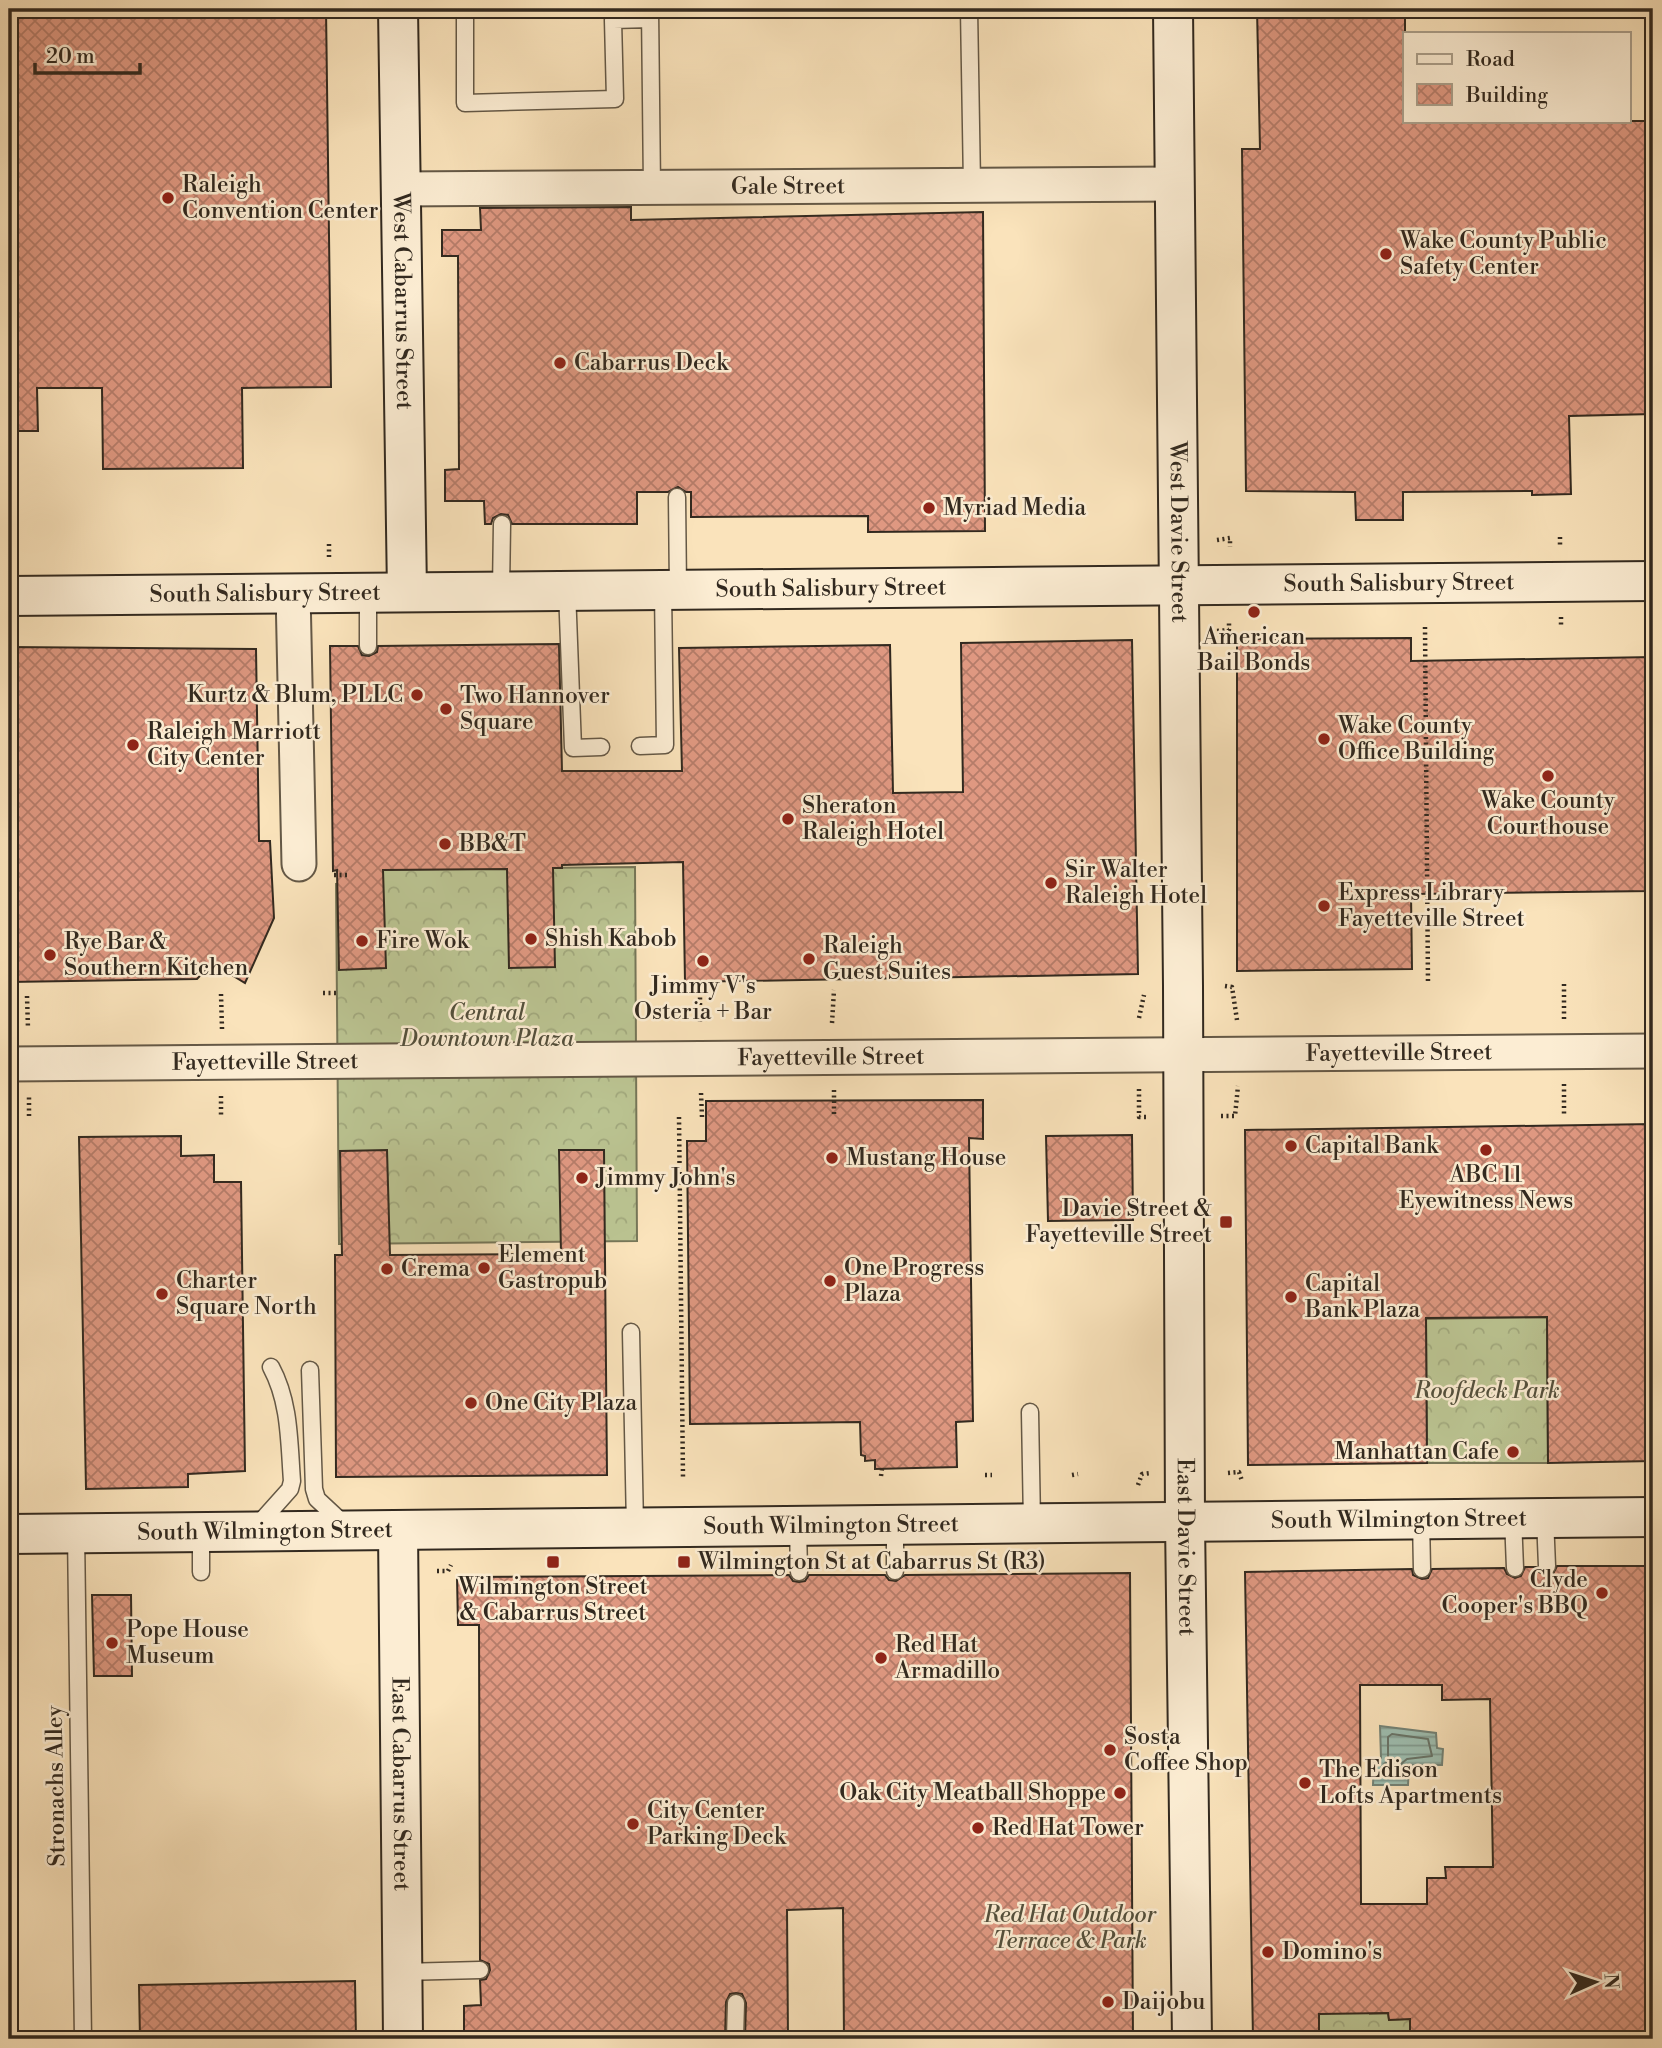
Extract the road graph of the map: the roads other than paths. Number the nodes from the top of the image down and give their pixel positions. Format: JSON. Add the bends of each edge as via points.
{"nodes":[{"id":1,"x":398,"y":9,"type":"edge"},
{"id":2,"x":465,"y":9,"type":"edge"},
{"id":3,"x":969,"y":9,"type":"edge"},
{"id":4,"x":1174,"y":9,"type":"edge"},
{"id":5,"x":650,"y":14,"type":"edge"},
{"id":6,"x":1175,"y":184,"type":"junction"},
{"id":7,"x":972,"y":185,"type":"junction"},
{"id":8,"x":652,"y":188,"type":"junction"},
{"id":9,"x":400,"y":189,"type":"junction"},
{"id":10,"x":677,"y":497,"type":"dead end"},
{"id":11,"x":502,"y":524,"type":"dead end"},
{"id":12,"x":1653,"y":581,"type":"edge"},
{"id":13,"x":1178,"y":585,"type":"junction"},
{"id":14,"x":671,"y":589,"type":"junction"},
{"id":15,"x":501,"y":590,"type":"junction"},
{"id":16,"x":567,"y":590,"type":"junction"},
{"id":17,"x":293,"y":592,"type":"junction"},
{"id":18,"x":368,"y":592,"type":"junction"},
{"id":19,"x":407,"y":592,"type":"junction"},
{"id":20,"x":9,"y":596,"type":"edge"},
{"id":21,"x":368,"y":646,"type":"dead end"},
{"id":22,"x":640,"y":746,"type":"dead end"},
{"id":23,"x":601,"y":747,"type":"dead end"},
{"id":24,"x":299,"y":864,"type":"dead end"},
{"id":25,"x":1653,"y":1051,"type":"edge"},
{"id":26,"x":1182,"y":1055,"type":"junction"},
{"id":27,"x":9,"y":1064,"type":"edge"},
{"id":28,"x":631,"y":1332,"type":"dead end"},
{"id":29,"x":271,"y":1367,"type":"dead end"},
{"id":30,"x":310,"y":1370,"type":"dead end"},
{"id":31,"x":1030,"y":1412,"type":"dead end"},
{"id":32,"x":1653,"y":1517,"type":"edge"},
{"id":33,"x":1529,"y":1518,"type":"junction"},
{"id":34,"x":1421,"y":1519,"type":"junction"},
{"id":35,"x":1185,"y":1522,"type":"junction"},
{"id":36,"x":1032,"y":1523,"type":"junction"},
{"id":37,"x":798,"y":1525,"type":"junction"},
{"id":38,"x":891,"y":1525,"type":"junction"},
{"id":39,"x":635,"y":1526,"type":"junction"},
{"id":40,"x":351,"y":1530,"type":"junction"},
{"id":41,"x":398,"y":1530,"type":"junction"},
{"id":42,"x":253,"y":1531,"type":"junction"},
{"id":43,"x":201,"y":1532,"type":"junction"},
{"id":44,"x":76,"y":1533,"type":"junction"},
{"id":45,"x":9,"y":1534,"type":"edge"},
{"id":46,"x":1547,"y":1566,"type":"dead end"},
{"id":47,"x":1515,"y":1568,"type":"dead end"},
{"id":48,"x":1422,"y":1569,"type":"dead end"},
{"id":49,"x":891,"y":1571,"type":"dead end"},
{"id":50,"x":201,"y":1572,"type":"dead end"},
{"id":51,"x":799,"y":1572,"type":"dead end"},
{"id":52,"x":480,"y":1970,"type":"dead end"},
{"id":53,"x":402,"y":1972,"type":"junction"},
{"id":54,"x":736,"y":2003,"type":"dead end"},
{"id":55,"x":735,"y":2038,"type":"edge"},
{"id":56,"x":83,"y":2039,"type":"edge"},
{"id":57,"x":403,"y":2039,"type":"edge"},
{"id":58,"x":1192,"y":2039,"type":"edge"}],
"edges":[{"from":1,"to":9,"type":"main road","name":"West Cabarrus Street"},
{"from":2,"to":5,"type":"lane","via":[[465,103],[615,99],[613,20]]},
{"from":3,"to":7,"type":"lane"},
{"from":4,"to":6,"type":"main road","name":"West Davie Street"},
{"from":5,"to":8,"type":"lane"},
{"from":6,"to":7,"type":"street","name":"Gale Street"},
{"from":6,"to":13,"type":"main road","name":"West Davie Street"},
{"from":7,"to":8,"type":"street","name":"Gale Street"},
{"from":8,"to":9,"type":"street","name":"Gale Street","via":[[497,196]]},
{"from":9,"to":19,"type":"main road","name":"West Cabarrus Street"},
{"from":10,"to":14,"type":"lane"},
{"from":11,"to":15,"type":"lane"},
{"from":12,"to":13,"type":"main road","name":"South Salisbury Street"},
{"from":13,"to":14,"type":"main road","name":"South Salisbury Street"},
{"from":13,"to":26,"type":"main road","name":"West Davie Street"},
{"from":14,"to":16,"type":"main road","name":"South Salisbury Street"},
{"from":14,"to":22,"type":"lane","via":[[665,745]]},
{"from":15,"to":16,"type":"main road","name":"South Salisbury Street"},
{"from":15,"to":19,"type":"main road","name":"South Salisbury Street"},
{"from":16,"to":23,"type":"lane","via":[[573,748]]},
{"from":17,"to":18,"type":"main road","name":"South Salisbury Street"},
{"from":17,"to":20,"type":"main road","name":"South Salisbury Street"},
{"from":17,"to":24,"type":"street"},
{"from":18,"to":19,"type":"main road","name":"South Salisbury Street"},
{"from":18,"to":21,"type":"lane"},
{"from":25,"to":26,"type":"street","name":"Fayetteville Street"},
{"from":26,"to":27,"type":"street","name":"Fayetteville Street"},
{"from":26,"to":35,"type":"main road","name":"East Davie Street"},
{"from":28,"to":39,"type":"lane"},
{"from":29,"to":42,"type":"lane","via":[[285,1401],[292,1481]]},
{"from":30,"to":40,"type":"lane","via":[[314,1489],[317,1499]]},
{"from":31,"to":36,"type":"lane"},
{"from":32,"to":33,"type":"main road","name":"South Wilmington Street"},
{"from":33,"to":34,"type":"main road","name":"South Wilmington Street"},
{"from":33,"to":46,"type":"lane"},
{"from":33,"to":47,"type":"lane"},
{"from":34,"to":35,"type":"main road","name":"South Wilmington Street"},
{"from":34,"to":48,"type":"lane"},
{"from":35,"to":36,"type":"main road","name":"South Wilmington Street"},
{"from":35,"to":58,"type":"main road","name":"East Davie Street"},
{"from":36,"to":38,"type":"main road","name":"South Wilmington Street"},
{"from":37,"to":38,"type":"main road","name":"South Wilmington Street"},
{"from":37,"to":39,"type":"main road","name":"South Wilmington Street"},
{"from":37,"to":51,"type":"lane"},
{"from":38,"to":49,"type":"lane"},
{"from":39,"to":41,"type":"main road","name":"South Wilmington Street"},
{"from":40,"to":41,"type":"main road","name":"South Wilmington Street"},
{"from":40,"to":42,"type":"main road","name":"South Wilmington Street"},
{"from":41,"to":53,"type":"main road","name":"East Cabarrus Street"},
{"from":42,"to":43,"type":"main road","name":"South Wilmington Street"},
{"from":43,"to":44,"type":"main road","name":"South Wilmington Street"},
{"from":43,"to":50,"type":"lane"},
{"from":44,"to":45,"type":"main road","name":"South Wilmington Street"},
{"from":44,"to":56,"type":"lane","name":"Stronachs Alley"},
{"from":52,"to":53,"type":"lane"},
{"from":53,"to":57,"type":"main road","name":"East Cabarrus Street"},
{"from":54,"to":55,"type":"lane"}]}
